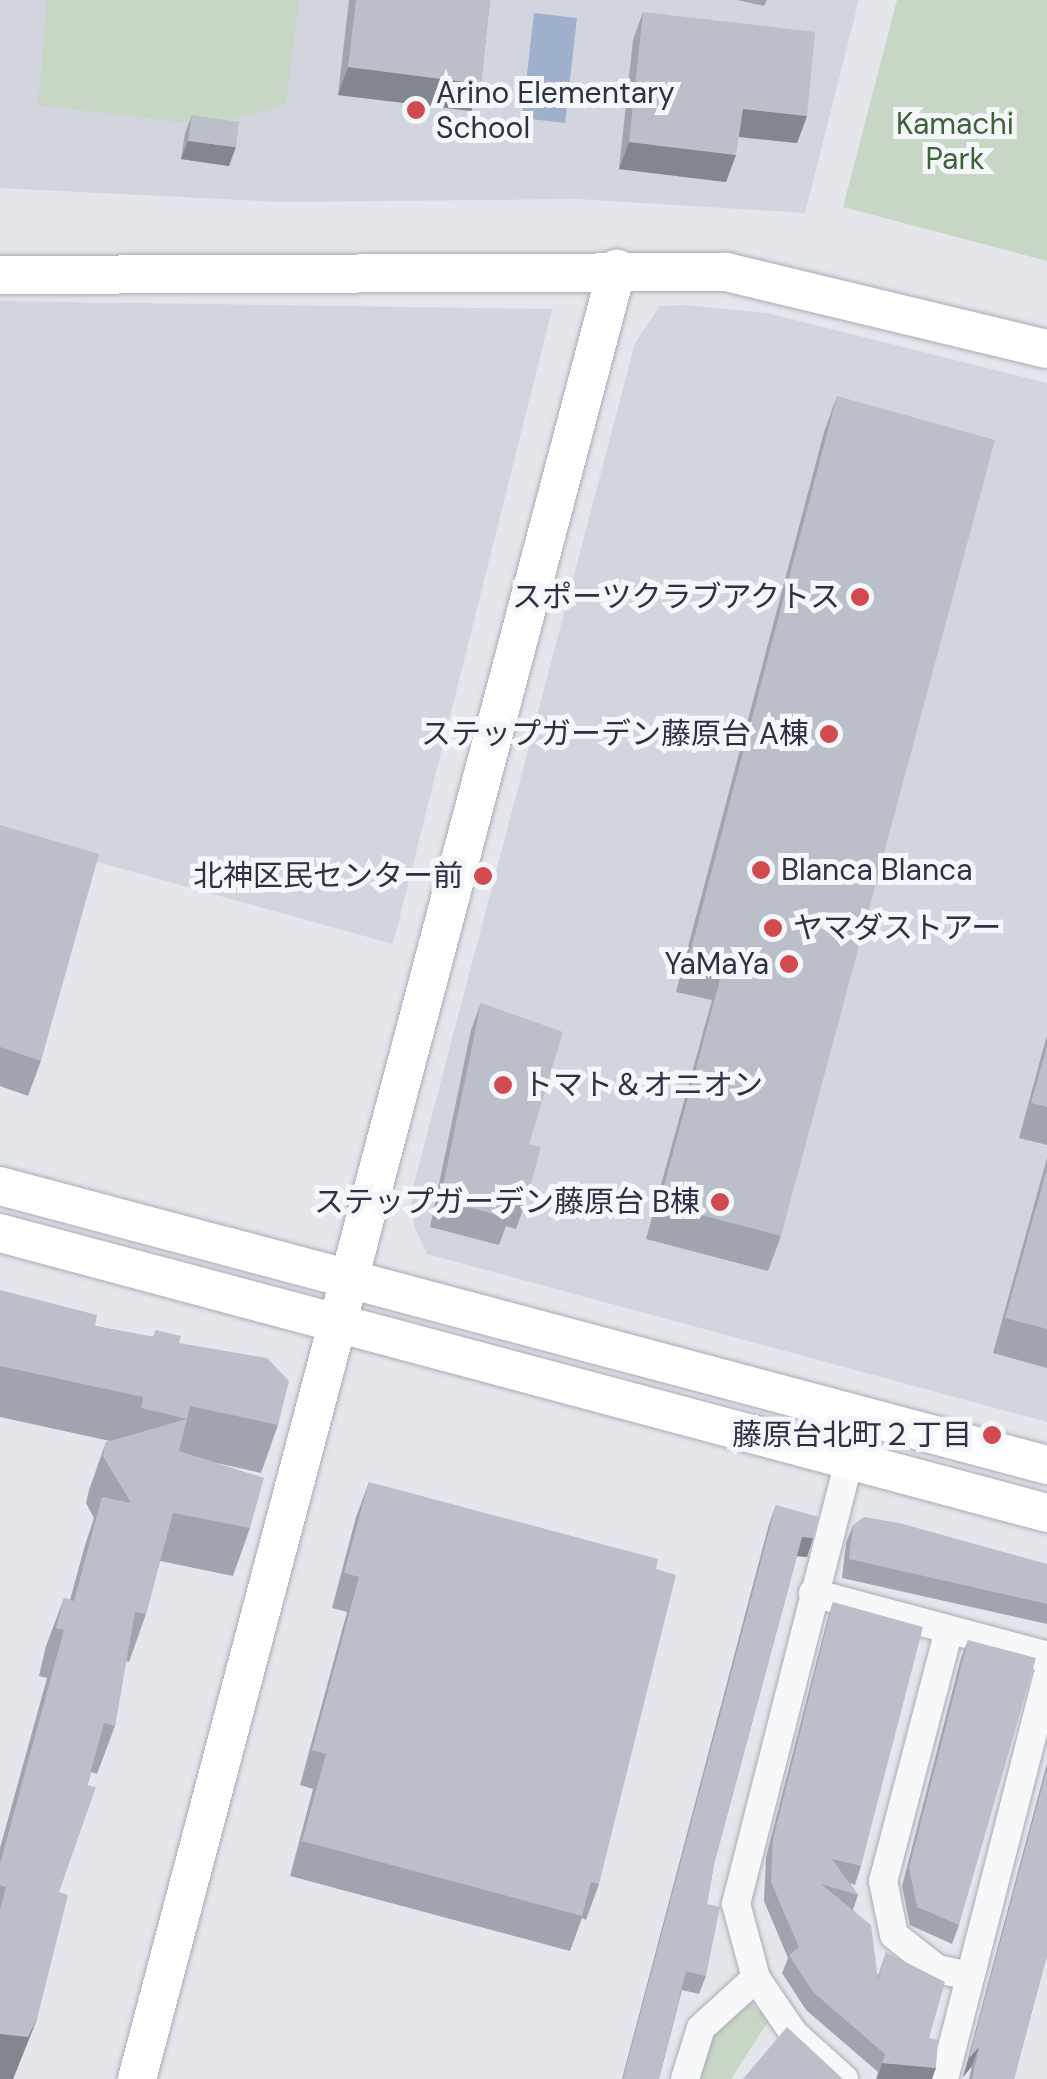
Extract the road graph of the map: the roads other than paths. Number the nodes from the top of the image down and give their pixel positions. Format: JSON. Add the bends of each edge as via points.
{"nodes":[{"id":1,"x":617,"y":269,"type":"junction"},
{"id":2,"x":0,"y":274,"type":"edge"},
{"id":3,"x":1047,"y":348,"type":"edge"},
{"id":4,"x":0,"y":1186,"type":"edge"},
{"id":5,"x":0,"y":1232,"type":"edge"},
{"id":6,"x":349,"y":1284,"type":"junction"},
{"id":7,"x":338,"y":1325,"type":"junction"},
{"id":8,"x":850,"y":1458,"type":"junction"},
{"id":9,"x":1047,"y":1465,"type":"edge"},
{"id":10,"x":1047,"y":1513,"type":"edge"},
{"id":11,"x":813,"y":1594,"type":"junction"},
{"id":12,"x":949,"y":1630,"type":"junction"},
{"id":13,"x":1047,"y":1664,"type":"edge"},
{"id":14,"x":1047,"y":1676,"type":"edge"},
{"id":15,"x":969,"y":1976,"type":"junction"},
{"id":16,"x":756,"y":1978,"type":"junction"},
{"id":17,"x":137,"y":2079,"type":"edge"},
{"id":18,"x":684,"y":2079,"type":"edge"},
{"id":19,"x":844,"y":2079,"type":"edge"},
{"id":20,"x":944,"y":2079,"type":"edge"}],
"edges":[{"from":1,"to":2,"type":"street"},
{"from":1,"to":3,"type":"street","via":[[726,272]]},
{"from":1,"to":6,"type":"street"},
{"from":4,"to":6,"type":"street"},
{"from":5,"to":7,"type":"street"},
{"from":6,"to":7,"type":"street"},
{"from":6,"to":9,"type":"street"},
{"from":7,"to":8,"type":"street"},
{"from":7,"to":17,"type":"street"},
{"from":8,"to":10,"type":"street"},
{"from":8,"to":11,"type":"street"},
{"from":11,"to":12,"type":"street"},
{"from":11,"to":16,"type":"street","via":[[741,1857],[736,1904]]},
{"from":12,"to":13,"type":"street","via":[[1041,1654]]},
{"from":12,"to":15,"type":"street","via":[[883,1881],[894,1935],[936,1969]]},
{"from":14,"to":15,"type":"street"},
{"from":15,"to":20,"type":"street"},
{"from":16,"to":18,"type":"street","via":[[702,2028]]},
{"from":16,"to":19,"type":"street","via":[[794,2034]]}]}
